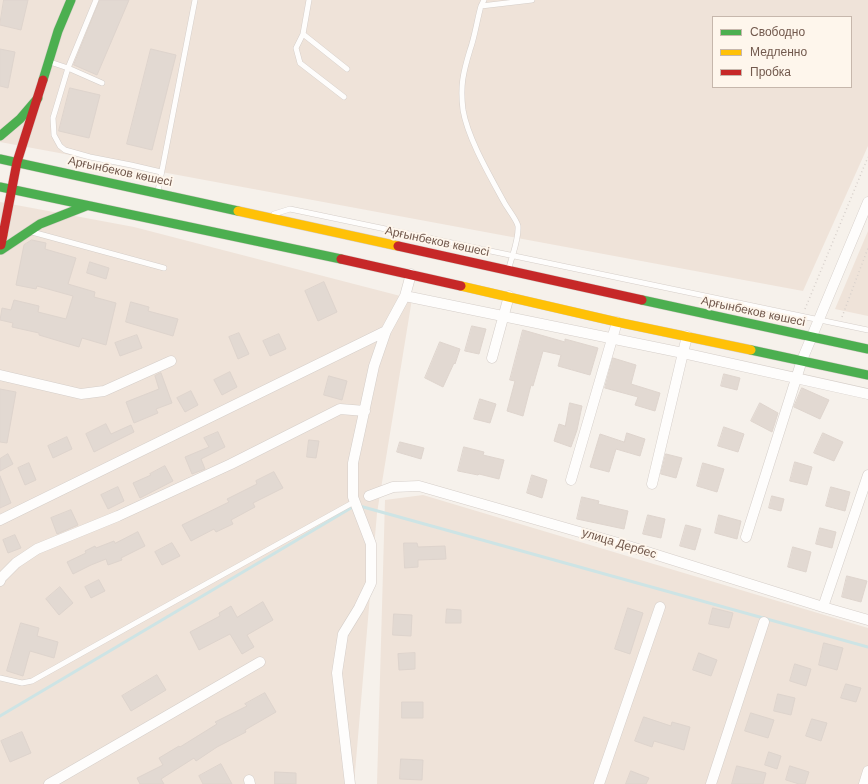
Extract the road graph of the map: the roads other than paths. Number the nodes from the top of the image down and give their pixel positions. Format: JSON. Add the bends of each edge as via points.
{"nodes":[{"id":1,"x":71,"y":0,"type":"edge"},
{"id":2,"x":96,"y":0,"type":"edge"},
{"id":3,"x":195,"y":0,"type":"edge"},
{"id":4,"x":309,"y":0,"type":"edge"},
{"id":5,"x":484,"y":0,"type":"edge"},
{"id":6,"x":532,"y":0,"type":"edge"},
{"id":7,"x":481,"y":6,"type":"junction"},
{"id":8,"x":303,"y":34,"type":"junction"},
{"id":9,"x":49,"y":62,"type":"junction"},
{"id":10,"x":68,"y":68,"type":"junction"},
{"id":11,"x":347,"y":69,"type":"dead end"},
{"id":12,"x":102,"y":83,"type":"dead end"},
{"id":13,"x":344,"y":97,"type":"dead end"},
{"id":14,"x":38,"y":98,"type":"junction"},
{"id":15,"x":0,"y":136,"type":"edge"},
{"id":16,"x":0,"y":159,"type":"edge"},
{"id":17,"x":17,"y":162,"type":"junction"},
{"id":18,"x":161,"y":172,"type":"junction"},
{"id":19,"x":0,"y":187,"type":"edge"},
{"id":20,"x":11,"y":189,"type":"junction"},
{"id":21,"x":158,"y":193,"type":"junction"},
{"id":22,"x":868,"y":202,"type":"edge"},
{"id":23,"x":87,"y":206,"type":"junction"},
{"id":24,"x":266,"y":217,"type":"junction"},
{"id":25,"x":27,"y":231,"type":"junction"},
{"id":26,"x":1,"y":234,"type":"edge"},
{"id":27,"x":0,"y":251,"type":"edge"},
{"id":28,"x":512,"y":256,"type":"junction"},
{"id":29,"x":164,"y":268,"type":"dead end"},
{"id":30,"x":508,"y":270,"type":"junction"},
{"id":31,"x":411,"y":274,"type":"junction"},
{"id":32,"x":405,"y":296,"type":"junction"},
{"id":33,"x":508,"y":296,"type":"junction"},
{"id":34,"x":503,"y":316,"type":"junction"},
{"id":35,"x":818,"y":320,"type":"junction"},
{"id":36,"x":617,"y":322,"type":"junction"},
{"id":37,"x":868,"y":330,"type":"edge"},
{"id":38,"x":386,"y":332,"type":"junction"},
{"id":39,"x":688,"y":336,"type":"junction"},
{"id":40,"x":811,"y":337,"type":"junction"},
{"id":41,"x":612,"y":339,"type":"junction"},
{"id":42,"x":868,"y":350,"type":"edge"},
{"id":43,"x":683,"y":353,"type":"junction"},
{"id":44,"x":492,"y":358,"type":"dead end"},
{"id":45,"x":802,"y":360,"type":"junction"},
{"id":46,"x":171,"y":361,"type":"dead end"},
{"id":47,"x":0,"y":375,"type":"edge"},
{"id":48,"x":868,"y":375,"type":"edge"},
{"id":49,"x":796,"y":378,"type":"junction"},
{"id":50,"x":868,"y":394,"type":"edge"},
{"id":51,"x":365,"y":411,"type":"junction"},
{"id":52,"x":868,"y":475,"type":"edge"},
{"id":53,"x":571,"y":480,"type":"dead end"},
{"id":54,"x":652,"y":484,"type":"dead end"},
{"id":55,"x":369,"y":496,"type":"dead end"},
{"id":56,"x":354,"y":502,"type":"junction"},
{"id":57,"x":0,"y":520,"type":"edge"},
{"id":58,"x":746,"y":537,"type":"dead end"},
{"id":59,"x":0,"y":581,"type":"edge"},
{"id":60,"x":660,"y":607,"type":"dead end"},
{"id":61,"x":823,"y":608,"type":"junction"},
{"id":62,"x":868,"y":620,"type":"edge"},
{"id":63,"x":764,"y":622,"type":"dead end"},
{"id":64,"x":260,"y":662,"type":"dead end"},
{"id":65,"x":0,"y":678,"type":"edge"},
{"id":66,"x":868,"y":771,"type":"edge"},
{"id":67,"x":49,"y":784,"type":"edge"},
{"id":68,"x":350,"y":784,"type":"edge"},
{"id":69,"x":599,"y":784,"type":"edge"},
{"id":70,"x":711,"y":784,"type":"edge"},
{"id":71,"x":864,"y":784,"type":"edge"}],
"edges":[{"from":1,"to":9,"type":"main road"},
{"from":2,"to":10,"type":"lane"},
{"from":3,"to":18,"type":"lane"},
{"from":4,"to":8,"type":"lane"},
{"from":5,"to":7,"type":"lane"},
{"from":6,"to":7,"type":"lane"},
{"from":7,"to":28,"type":"lane","via":[[471,50],[465,64],[462,96],[470,136],[518,226]]},
{"from":8,"to":11,"type":"lane"},
{"from":8,"to":13,"type":"lane","via":[[296,48],[300,63]]},
{"from":9,"to":10,"type":"lane"},
{"from":9,"to":14,"type":"main road"},
{"from":10,"to":12,"type":"lane"},
{"from":10,"to":18,"type":"lane","via":[[54,118],[54,135],[60,146],[65,150],[90,157]]},
{"from":14,"to":15,"type":"main road","via":[[24,116]]},
{"from":14,"to":17,"type":"main road"},
{"from":16,"to":17,"type":"main road","name":"Арғынбеков көшесі"},
{"from":17,"to":20,"type":"main road"},
{"from":17,"to":21,"type":"main road","name":"Арғынбеков көшесі"},
{"from":18,"to":21,"type":"lane"},
{"from":19,"to":20,"type":"main road"},
{"from":20,"to":23,"type":"main road"},
{"from":20,"to":26,"type":"main road"},
{"from":21,"to":24,"type":"main road","name":"Арғынбеков көшесі"},
{"from":22,"to":35,"type":"street"},
{"from":23,"to":25,"type":"main road","via":[[56,216]]},
{"from":23,"to":31,"type":"main road"},
{"from":24,"to":28,"type":"lane","via":[[290,209]]},
{"from":24,"to":30,"type":"main road","name":"Арғынбеков көшесі"},
{"from":25,"to":27,"type":"main road"},
{"from":25,"to":29,"type":"lane"},
{"from":26,"to":27,"type":"main road"},
{"from":28,"to":30,"type":"lane"},
{"from":28,"to":35,"type":"lane"},
{"from":30,"to":40,"type":"main road","name":"Арғынбеков көшесі"},
{"from":31,"to":32,"type":"street"},
{"from":31,"to":33,"type":"main road"},
{"from":32,"to":34,"type":"street"},
{"from":32,"to":38,"type":"street"},
{"from":33,"to":34,"type":"street"},
{"from":33,"to":36,"type":"main road"},
{"from":34,"to":41,"type":"street"},
{"from":34,"to":44,"type":"street"},
{"from":35,"to":37,"type":"lane"},
{"from":35,"to":40,"type":"street"},
{"from":36,"to":39,"type":"main road"},
{"from":36,"to":41,"type":"street"},
{"from":38,"to":51,"type":"street","via":[[374,366]]},
{"from":38,"to":57,"type":"street"},
{"from":39,"to":43,"type":"street"},
{"from":39,"to":45,"type":"main road"},
{"from":40,"to":42,"type":"main road","name":"Арғынбеков көшесі"},
{"from":40,"to":45,"type":"street"},
{"from":41,"to":43,"type":"street"},
{"from":41,"to":53,"type":"street"},
{"from":43,"to":49,"type":"street"},
{"from":43,"to":54,"type":"street"},
{"from":45,"to":48,"type":"main road"},
{"from":45,"to":49,"type":"street"},
{"from":46,"to":47,"type":"street","via":[[104,391],[80,394]]},
{"from":49,"to":50,"type":"street"},
{"from":49,"to":58,"type":"street"},
{"from":51,"to":56,"type":"street","via":[[353,463]]},
{"from":51,"to":59,"type":"street","via":[[340,409],[224,468],[37,549],[16,563]]},
{"from":52,"to":61,"type":"street"},
{"from":55,"to":61,"type":"street","name":"улица Дербес","via":[[393,487],[419,486],[625,545]]},
{"from":56,"to":65,"type":"lane","via":[[32,681],[22,683]]},
{"from":56,"to":68,"type":"street","via":[[371,544],[371,583],[343,634],[337,673]]},
{"from":60,"to":69,"type":"street"},
{"from":61,"to":62,"type":"street","name":"улица Дербес"},
{"from":63,"to":70,"type":"street"},
{"from":64,"to":67,"type":"street"},
{"from":66,"to":71,"type":"street"}]}
